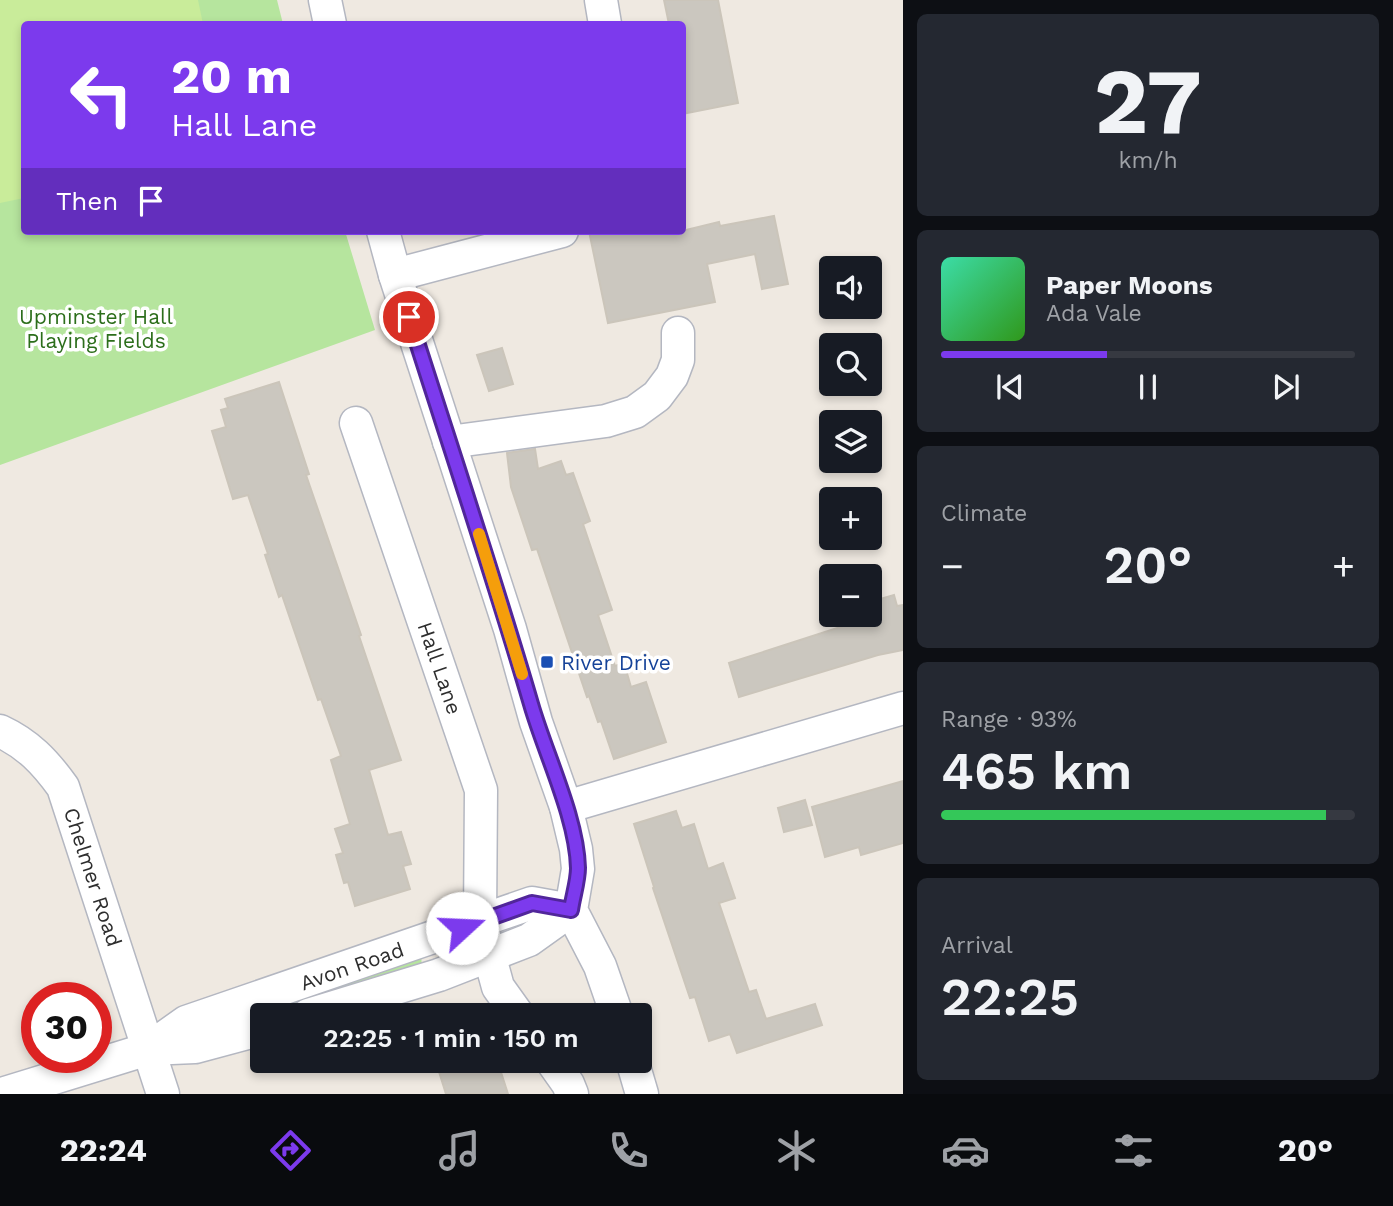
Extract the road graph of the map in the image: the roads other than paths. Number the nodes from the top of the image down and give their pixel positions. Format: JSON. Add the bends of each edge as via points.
{"nodes":[{"id":1,"x":601,"y":0,"type":"edge"},
{"id":2,"x":604,"y":21,"type":"edge"},
{"id":3,"x":384,"y":235,"type":"edge"},
{"id":4,"x":547,"y":235,"type":"edge"},
{"id":5,"x":395,"y":275,"type":"junction"},
{"id":6,"x":678,"y":332,"type":"dead end"},
{"id":7,"x":356,"y":423,"type":"dead end"},
{"id":8,"x":449,"y":442,"type":"junction"},
{"id":9,"x":903,"y":708,"type":"edge"},
{"id":10,"x":0,"y":731,"type":"edge"},
{"id":11,"x":566,"y":807,"type":"junction"},
{"id":12,"x":571,"y":910,"type":"junction"},
{"id":13,"x":480,"y":921,"type":"junction"},
{"id":14,"x":490,"y":955,"type":"junction"},
{"id":15,"x":347,"y":1003,"type":"edge"},
{"id":16,"x":509,"y":1003,"type":"edge"},
{"id":17,"x":613,"y":1003,"type":"edge"},
{"id":18,"x":250,"y":1032,"type":"edge"},
{"id":19,"x":148,"y":1049,"type":"junction"},
{"id":20,"x":560,"y":1073,"type":"edge"},
{"id":21,"x":636,"y":1073,"type":"edge"},
{"id":22,"x":2,"y":1094,"type":"edge"},
{"id":23,"x":163,"y":1094,"type":"edge"},
{"id":24,"x":572,"y":1094,"type":"edge"},
{"id":25,"x":642,"y":1094,"type":"edge"}],
"edges":[{"from":1,"to":2,"type":"street"},
{"from":3,"to":5,"type":"street"},
{"from":4,"to":5,"type":"street"},
{"from":5,"to":8,"type":"street"},
{"from":6,"to":8,"type":"street","via":[[678,360],[672,376],[657,396],[635,412],[606,421]]},
{"from":7,"to":13,"type":"street","name":"Hall Lane","via":[[481,790]]},
{"from":8,"to":11,"type":"street"},
{"from":9,"to":11,"type":"street"},
{"from":10,"to":19,"type":"street","name":"Chelmer Road","via":[[44,760],[63,787]]},
{"from":11,"to":12,"type":"street","via":[[578,869]]},
{"from":12,"to":13,"type":"street","name":"Avon Road","via":[[532,903]]},
{"from":12,"to":14,"type":"street","name":"Avon Road","via":[[529,940]]},
{"from":12,"to":17,"type":"street","via":[[600,965]]},
{"from":13,"to":14,"type":"street","name":"Hall Lane"},
{"from":13,"to":19,"type":"street","name":"Avon Road","via":[[186,1022]]},
{"from":14,"to":15,"type":"street","name":"Avon Road"},
{"from":14,"to":16,"type":"street","via":[[498,987]]},
{"from":18,"to":19,"type":"street","name":"Avon Road","via":[[195,1047]]},
{"from":19,"to":22,"type":"street","name":"Avon Road"},
{"from":19,"to":23,"type":"street","name":"Chelmer Road"},
{"from":20,"to":24,"type":"street"},
{"from":21,"to":25,"type":"street"}]}
